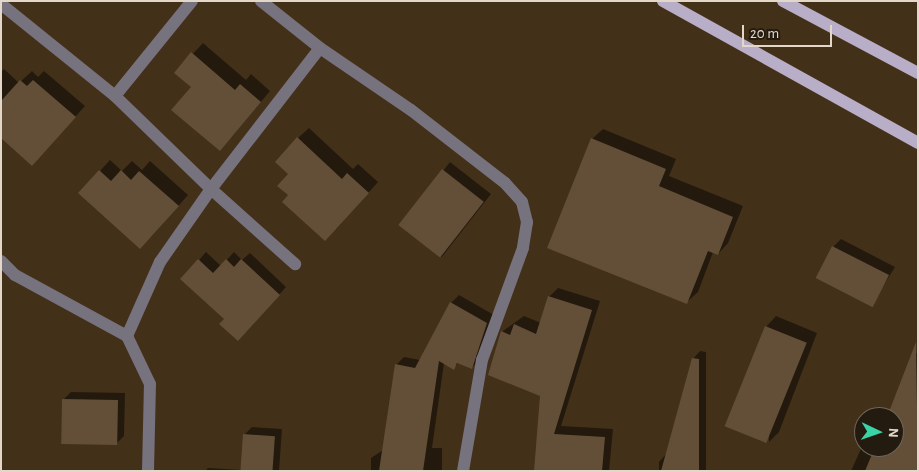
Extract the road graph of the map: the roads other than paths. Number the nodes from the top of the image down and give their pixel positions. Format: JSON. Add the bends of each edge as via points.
{"nodes":[{"id":1,"x":192,"y":1,"type":"edge"},
{"id":2,"x":261,"y":1,"type":"edge"},
{"id":3,"x":663,"y":1,"type":"edge"},
{"id":4,"x":783,"y":1,"type":"edge"},
{"id":5,"x":1,"y":4,"type":"edge"},
{"id":6,"x":320,"y":48,"type":"junction"},
{"id":7,"x":918,"y":74,"type":"edge"},
{"id":8,"x":115,"y":96,"type":"junction"},
{"id":9,"x":918,"y":143,"type":"edge"},
{"id":10,"x":211,"y":188,"type":"junction"},
{"id":11,"x":1,"y":261,"type":"edge"},
{"id":12,"x":295,"y":264,"type":"dead end"},
{"id":13,"x":127,"y":336,"type":"junction"},
{"id":14,"x":148,"y":471,"type":"edge"},
{"id":15,"x":463,"y":471,"type":"edge"}],
"edges":[{"from":1,"to":8,"type":"street"},
{"from":2,"to":6,"type":"street"},
{"from":3,"to":9,"type":"main road"},
{"from":4,"to":7,"type":"main road"},
{"from":5,"to":8,"type":"street"},
{"from":6,"to":10,"type":"street"},
{"from":6,"to":15,"type":"street","via":[[411,110],[505,183],[522,202],[527,222],[523,248],[482,360]]},
{"from":8,"to":10,"type":"street"},
{"from":10,"to":12,"type":"street"},
{"from":10,"to":13,"type":"street","via":[[160,262]]},
{"from":11,"to":13,"type":"street","via":[[15,275]]},
{"from":13,"to":14,"type":"street","via":[[150,384]]}]}
